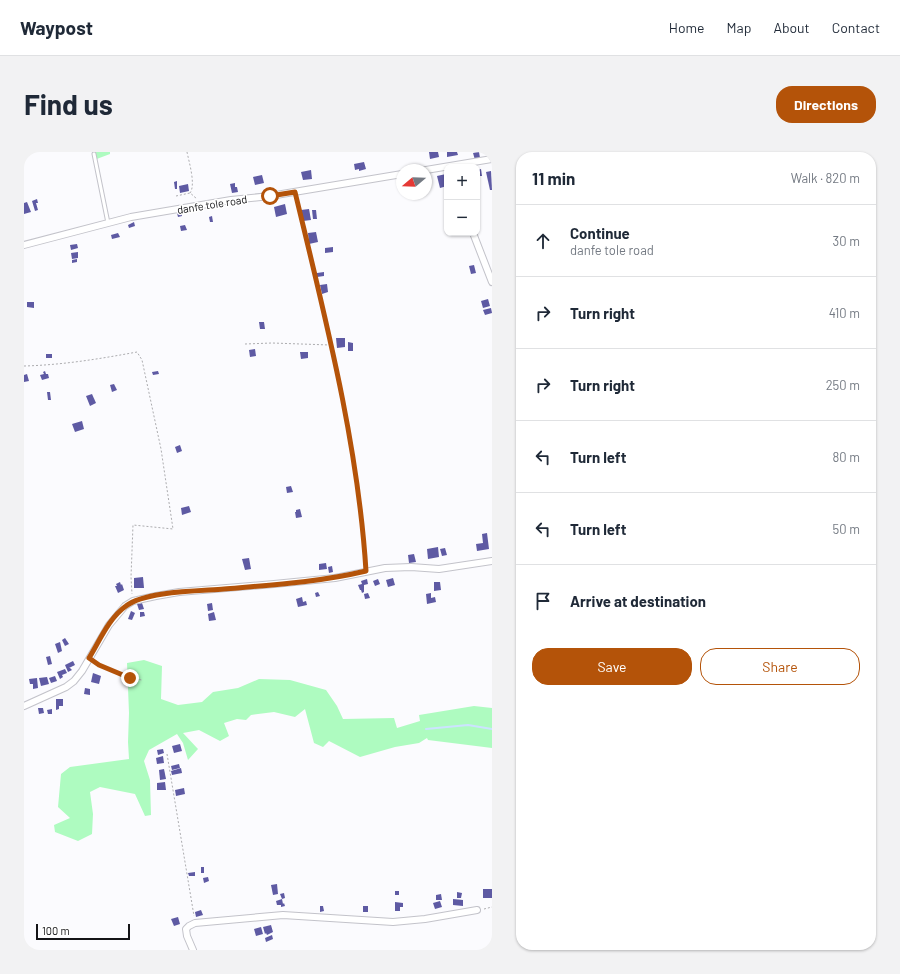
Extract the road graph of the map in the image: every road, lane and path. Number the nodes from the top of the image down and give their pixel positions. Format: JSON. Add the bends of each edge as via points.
{"nodes":[{"id":1,"x":187,"y":152,"type":"edge"},
{"id":2,"x":94,"y":154,"type":"dead end"},
{"id":3,"x":492,"y":159,"type":"edge"},
{"id":4,"x":464,"y":164,"type":"edge"},
{"id":5,"x":444,"y":168,"type":"edge"},
{"id":6,"x":432,"y":169,"type":"edge"},
{"id":7,"x":396,"y":175,"type":"edge"},
{"id":8,"x":295,"y":192,"type":"junction"},
{"id":9,"x":190,"y":193,"type":"junction"},
{"id":10,"x":176,"y":196,"type":"dead end"},
{"id":11,"x":196,"y":206,"type":"junction"},
{"id":12,"x":108,"y":223,"type":"junction"},
{"id":13,"x":474,"y":236,"type":"edge"},
{"id":14,"x":24,"y":245,"type":"edge"},
{"id":15,"x":492,"y":282,"type":"edge"},
{"id":16,"x":245,"y":344,"type":"dead end"},
{"id":17,"x":331,"y":346,"type":"junction"},
{"id":18,"x":24,"y":366,"type":"edge"},
{"id":19,"x":492,"y":561,"type":"edge"},
{"id":20,"x":366,"y":571,"type":"junction"},
{"id":21,"x":133,"y":601,"type":"junction"},
{"id":22,"x":89,"y":658,"type":"junction"},
{"id":23,"x":142,"y":680,"type":"dead end"},
{"id":24,"x":24,"y":706,"type":"edge"},
{"id":25,"x":166,"y":754,"type":"dead end"},
{"id":26,"x":492,"y":907,"type":"edge"},
{"id":27,"x":477,"y":910,"type":"joint"},
{"id":28,"x":196,"y":923,"type":"junction"},
{"id":29,"x":193,"y":950,"type":"edge"}],
"edges":[{"from":1,"to":9,"type":"path","via":[[192,179]]},
{"from":2,"to":12,"type":"lane"},
{"from":3,"to":4,"type":"street"},
{"from":5,"to":6,"type":"street"},
{"from":7,"to":8,"type":"street","name":"danfe tole road"},
{"from":8,"to":11,"type":"street","name":"danfe tole road"},
{"from":8,"to":17,"type":"path"},
{"from":9,"to":10,"type":"path"},
{"from":9,"to":11,"type":"path","via":[[195,197]]},
{"from":11,"to":12,"type":"street","name":"danfe tole road"},
{"from":12,"to":14,"type":"street","name":"danfe tole road"},
{"from":13,"to":15,"type":"street"},
{"from":16,"to":17,"type":"path"},
{"from":17,"to":20,"type":"path","via":[[347,422]]},
{"from":18,"to":21,"type":"path","via":[[58,364],[137,352],[142,360],[161,449],[172,529],[133,525]]},
{"from":19,"to":20,"type":"street","via":[[439,569],[399,567]]},
{"from":20,"to":21,"type":"street","via":[[335,578],[179,592]]},
{"from":21,"to":22,"type":"street","via":[[108,625]]},
{"from":22,"to":23,"type":"path","via":[[130,678]]},
{"from":22,"to":24,"type":"street","via":[[77,678],[70,684]]},
{"from":25,"to":28,"type":"path"},
{"from":26,"to":27,"type":"path"},
{"from":27,"to":28,"type":"street","via":[[393,922],[283,915]]},
{"from":28,"to":29,"type":"street","via":[[186,929]]}]}
